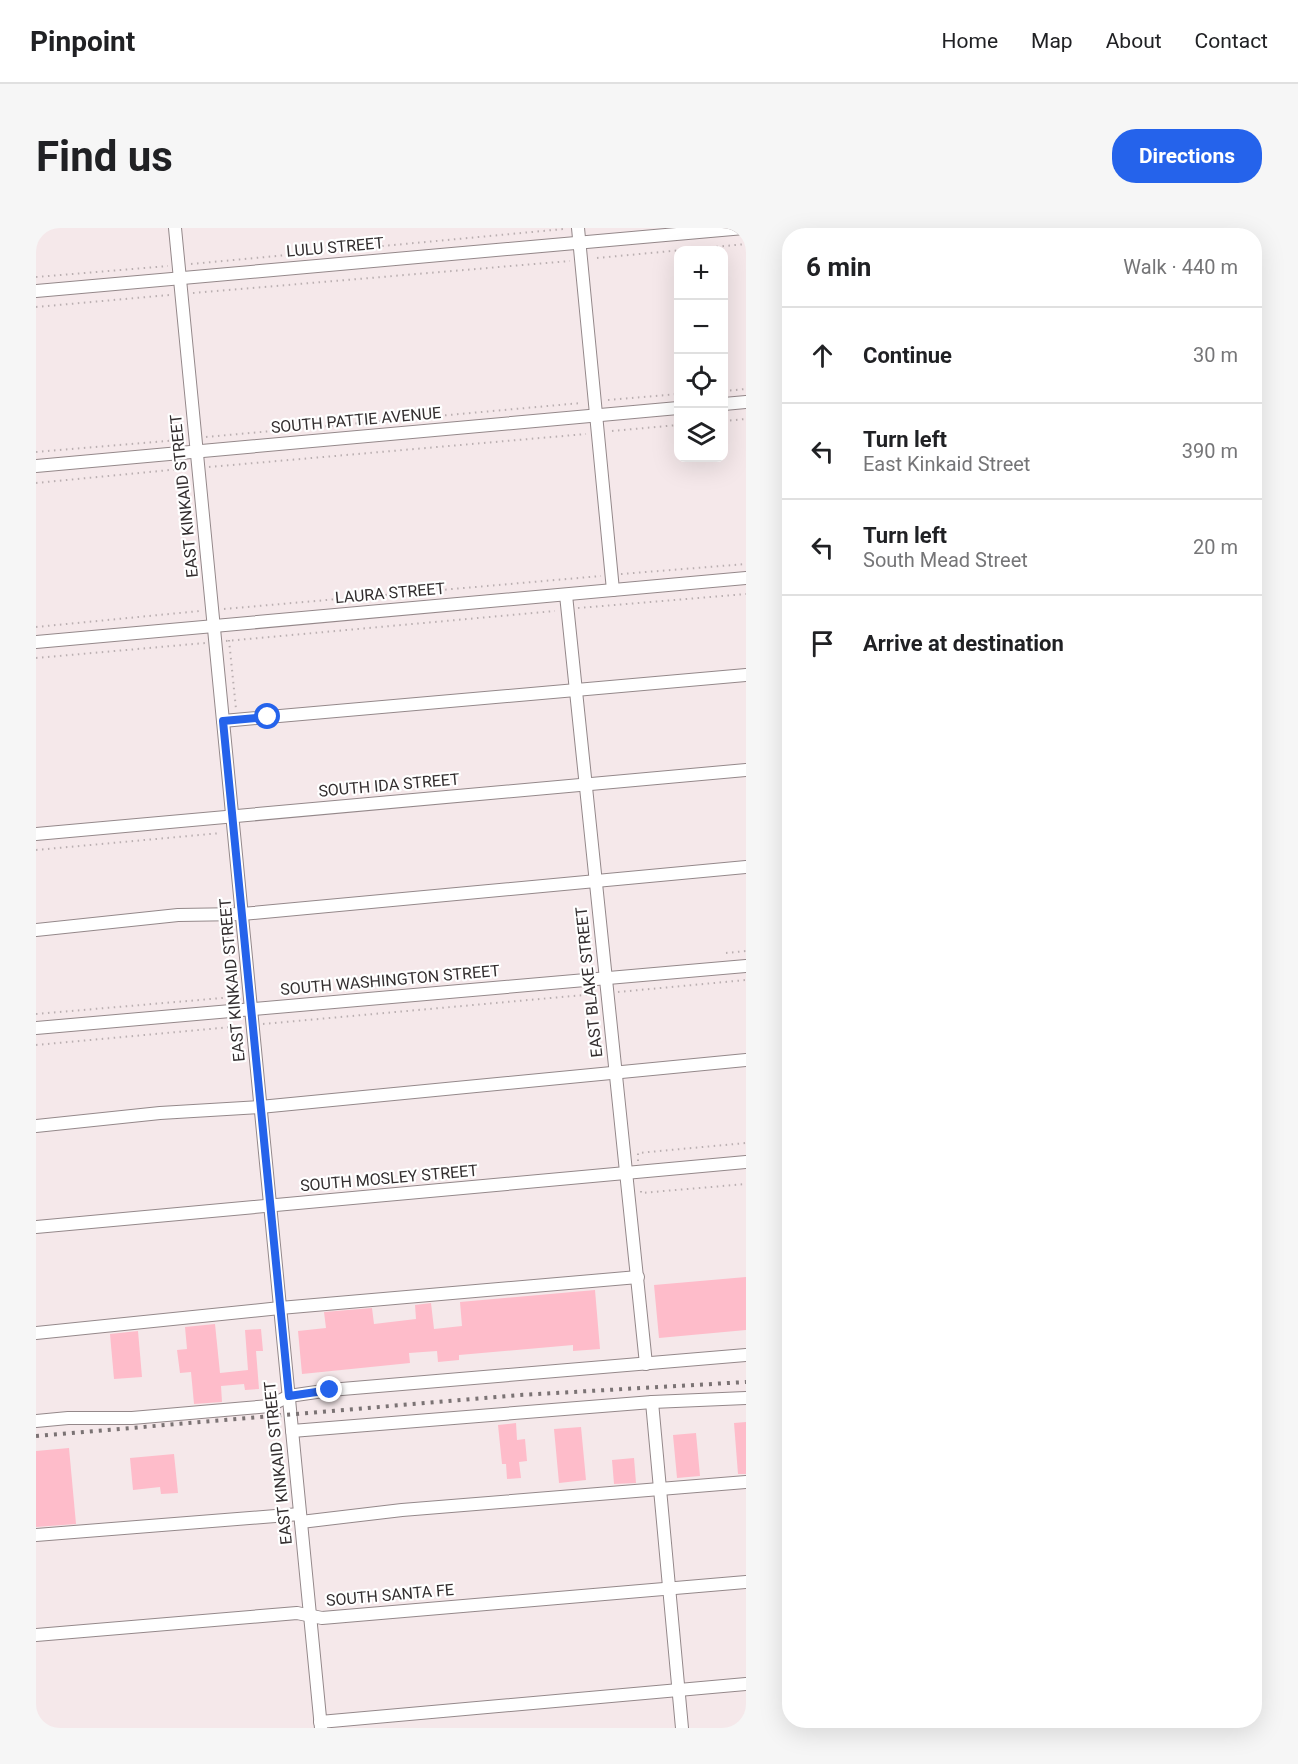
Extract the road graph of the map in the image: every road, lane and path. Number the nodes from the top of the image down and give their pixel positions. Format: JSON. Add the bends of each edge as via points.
{"nodes":[{"id":1,"x":175,"y":228,"type":"edge"},
{"id":2,"x":578,"y":228,"type":"edge"},
{"id":3,"x":744,"y":228,"type":"edge"},
{"id":4,"x":564,"y":229,"type":"edge"},
{"id":5,"x":579,"y":243,"type":"junction"},
{"id":6,"x":746,"y":244,"type":"edge"},
{"id":7,"x":597,"y":258,"type":"dead end"},
{"id":8,"x":568,"y":261,"type":"dead end"},
{"id":9,"x":179,"y":271,"type":"junction"},
{"id":10,"x":36,"y":277,"type":"edge"},
{"id":11,"x":36,"y":291,"type":"edge"},
{"id":12,"x":181,"y":294,"type":"junction"},
{"id":13,"x":36,"y":307,"type":"edge"},
{"id":14,"x":746,"y":389,"type":"edge"},
{"id":15,"x":728,"y":391,"type":"edge"},
{"id":16,"x":674,"y":394,"type":"edge"},
{"id":17,"x":608,"y":400,"type":"dead end"},
{"id":18,"x":746,"y":402,"type":"edge"},
{"id":19,"x":728,"y":404,"type":"edge"},
{"id":20,"x":674,"y":408,"type":"edge"},
{"id":21,"x":596,"y":415,"type":"junction"},
{"id":22,"x":746,"y":419,"type":"edge"},
{"id":23,"x":728,"y":421,"type":"edge"},
{"id":24,"x":674,"y":425,"type":"edge"},
{"id":25,"x":612,"y":431,"type":"dead end"},
{"id":26,"x":178,"y":440,"type":"dead end"},
{"id":27,"x":197,"y":451,"type":"junction"},
{"id":28,"x":36,"y":452,"type":"edge"},
{"id":29,"x":36,"y":466,"type":"edge"},
{"id":30,"x":180,"y":469,"type":"dead end"},
{"id":31,"x":36,"y":483,"type":"edge"},
{"id":32,"x":746,"y":564,"type":"edge"},
{"id":33,"x":612,"y":575,"type":"junction"},
{"id":34,"x":746,"y":578,"type":"edge"},
{"id":35,"x":613,"y":590,"type":"junction"},
{"id":36,"x":746,"y":594,"type":"edge"},
{"id":37,"x":566,"y":595,"type":"junction"},
{"id":38,"x":568,"y":609,"type":"junction"},
{"id":39,"x":212,"y":610,"type":"junction"},
{"id":40,"x":214,"y":625,"type":"junction"},
{"id":41,"x":36,"y":627,"type":"edge"},
{"id":42,"x":229,"y":640,"type":"junction"},
{"id":43,"x":36,"y":642,"type":"edge"},
{"id":44,"x":215,"y":642,"type":"junction"},
{"id":45,"x":36,"y":658,"type":"edge"},
{"id":46,"x":746,"y":675,"type":"edge"},
{"id":47,"x":575,"y":690,"type":"junction"},
{"id":48,"x":237,"y":720,"type":"junction"},
{"id":49,"x":223,"y":721,"type":"junction"},
{"id":50,"x":746,"y":770,"type":"edge"},
{"id":51,"x":585,"y":784,"type":"junction"},
{"id":52,"x":233,"y":816,"type":"junction"},
{"id":53,"x":223,"y":833,"type":"dead end"},
{"id":54,"x":36,"y":834,"type":"edge"},
{"id":55,"x":36,"y":850,"type":"edge"},
{"id":56,"x":746,"y":867,"type":"edge"},
{"id":57,"x":594,"y":880,"type":"junction"},
{"id":58,"x":242,"y":914,"type":"junction"},
{"id":59,"x":36,"y":930,"type":"edge"},
{"id":60,"x":228,"y":937,"type":"dead end"},
{"id":61,"x":746,"y":951,"type":"edge"},
{"id":62,"x":726,"y":953,"type":"dead end"},
{"id":63,"x":746,"y":966,"type":"edge"},
{"id":64,"x":604,"y":978,"type":"junction"},
{"id":65,"x":746,"y":980,"type":"edge"},
{"id":66,"x":606,"y":993,"type":"junction"},
{"id":67,"x":251,"y":1009,"type":"junction"},
{"id":68,"x":36,"y":1014,"type":"edge"},
{"id":69,"x":253,"y":1025,"type":"junction"},
{"id":70,"x":36,"y":1028,"type":"edge"},
{"id":71,"x":36,"y":1045,"type":"edge"},
{"id":72,"x":746,"y":1059,"type":"edge"},
{"id":73,"x":615,"y":1072,"type":"junction"},
{"id":74,"x":260,"y":1107,"type":"junction"},
{"id":75,"x":36,"y":1126,"type":"edge"},
{"id":76,"x":746,"y":1162,"type":"edge"},
{"id":77,"x":627,"y":1173,"type":"junction"},
{"id":78,"x":270,"y":1205,"type":"junction"},
{"id":79,"x":36,"y":1227,"type":"edge"},
{"id":80,"x":638,"y":1277,"type":"junction"},
{"id":81,"x":280,"y":1308,"type":"junction"},
{"id":82,"x":36,"y":1333,"type":"edge"},
{"id":83,"x":746,"y":1355,"type":"edge"},
{"id":84,"x":646,"y":1364,"type":"junction"},
{"id":85,"x":289,"y":1396,"type":"junction"},
{"id":86,"x":746,"y":1398,"type":"edge"},
{"id":87,"x":652,"y":1402,"type":"junction"},
{"id":88,"x":36,"y":1421,"type":"edge"},
{"id":89,"x":292,"y":1431,"type":"junction"},
{"id":90,"x":746,"y":1482,"type":"edge"},
{"id":91,"x":659,"y":1489,"type":"junction"},
{"id":92,"x":300,"y":1518,"type":"junction"},
{"id":93,"x":36,"y":1535,"type":"edge"},
{"id":94,"x":746,"y":1582,"type":"edge"},
{"id":95,"x":668,"y":1588,"type":"junction"},
{"id":96,"x":310,"y":1616,"type":"junction"},
{"id":97,"x":36,"y":1635,"type":"edge"},
{"id":98,"x":746,"y":1684,"type":"edge"},
{"id":99,"x":678,"y":1690,"type":"junction"},
{"id":100,"x":321,"y":1725,"type":"edge"},
{"id":101,"x":682,"y":1728,"type":"edge"}],
"edges":[{"from":1,"to":9,"type":"street","name":"EAST KINKAID STREET"},
{"from":2,"to":5,"type":"street"},
{"from":3,"to":5,"type":"street","name":"LULU STREET"},
{"from":4,"to":9,"type":"path"},
{"from":5,"to":9,"type":"street","name":"LULU STREET"},
{"from":5,"to":21,"type":"street"},
{"from":6,"to":7,"type":"path"},
{"from":8,"to":12,"type":"path"},
{"from":9,"to":10,"type":"path"},
{"from":9,"to":11,"type":"street","name":"LULU STREET"},
{"from":9,"to":12,"type":"street","name":"EAST KINKAID STREET"},
{"from":12,"to":13,"type":"path"},
{"from":12,"to":27,"type":"street","name":"EAST KINKAID STREET"},
{"from":14,"to":15,"type":"path"},
{"from":16,"to":17,"type":"path"},
{"from":18,"to":19,"type":"street"},
{"from":20,"to":21,"type":"street","name":"SOUTH PATTIE AVENUE"},
{"from":21,"to":27,"type":"street","name":"SOUTH PATTIE AVENUE"},
{"from":21,"to":33,"type":"street"},
{"from":22,"to":23,"type":"path"},
{"from":24,"to":25,"type":"path"},
{"from":26,"to":28,"type":"path"},
{"from":27,"to":29,"type":"street","name":"SOUTH PATTIE AVENUE"},
{"from":27,"to":39,"type":"street","name":"EAST KINKAID STREET"},
{"from":30,"to":31,"type":"path"},
{"from":32,"to":33,"type":"path"},
{"from":33,"to":35,"type":"street"},
{"from":33,"to":39,"type":"path"},
{"from":34,"to":35,"type":"street","name":"LAURA STREET"},
{"from":35,"to":37,"type":"street","name":"LAURA STREET"},
{"from":36,"to":38,"type":"path"},
{"from":37,"to":38,"type":"street","name":"EAST BLAKE STREET"},
{"from":37,"to":40,"type":"street","name":"LAURA STREET"},
{"from":38,"to":42,"type":"path"},
{"from":38,"to":47,"type":"street","name":"EAST BLAKE STREET"},
{"from":39,"to":40,"type":"street","name":"EAST KINKAID STREET"},
{"from":39,"to":41,"type":"path"},
{"from":40,"to":43,"type":"street","name":"LAURA STREET"},
{"from":40,"to":44,"type":"street","name":"EAST KINKAID STREET"},
{"from":42,"to":44,"type":"path"},
{"from":42,"to":48,"type":"path"},
{"from":44,"to":45,"type":"path"},
{"from":44,"to":49,"type":"street","name":"EAST KINKAID STREET"},
{"from":46,"to":47,"type":"street"},
{"from":47,"to":48,"type":"street"},
{"from":47,"to":51,"type":"street","name":"EAST BLAKE STREET"},
{"from":48,"to":49,"type":"street"},
{"from":49,"to":52,"type":"street","name":"EAST KINKAID STREET"},
{"from":50,"to":51,"type":"street","name":"SOUTH IDA STREET"},
{"from":51,"to":52,"type":"street","name":"SOUTH IDA STREET"},
{"from":51,"to":57,"type":"street","name":"EAST BLAKE STREET"},
{"from":52,"to":54,"type":"street","name":"SOUTH IDA STREET"},
{"from":52,"to":58,"type":"street","name":"EAST KINKAID STREET"},
{"from":53,"to":55,"type":"path"},
{"from":56,"to":57,"type":"street"},
{"from":57,"to":58,"type":"street"},
{"from":57,"to":64,"type":"street","name":"EAST BLAKE STREET"},
{"from":58,"to":59,"type":"street","via":[[178,915]]},
{"from":58,"to":67,"type":"street","name":"EAST KINKAID STREET"},
{"from":60,"to":68,"type":"path","via":[[234,997]]},
{"from":61,"to":62,"type":"path"},
{"from":63,"to":64,"type":"street","name":"SOUTH WASHINGTON STREET"},
{"from":64,"to":66,"type":"street","name":"EAST BLAKE STREET"},
{"from":64,"to":67,"type":"street","name":"SOUTH WASHINGTON STREET"},
{"from":65,"to":66,"type":"path"},
{"from":66,"to":69,"type":"path"},
{"from":66,"to":73,"type":"street","name":"EAST BLAKE STREET"},
{"from":67,"to":69,"type":"street","name":"EAST KINKAID STREET"},
{"from":67,"to":70,"type":"street","name":"SOUTH WASHINGTON STREET"},
{"from":69,"to":71,"type":"path"},
{"from":69,"to":74,"type":"street","name":"EAST KINKAID STREET"},
{"from":72,"to":73,"type":"street"},
{"from":73,"to":74,"type":"street"},
{"from":73,"to":77,"type":"street","name":"EAST BLAKE STREET"},
{"from":74,"to":75,"type":"street"},
{"from":74,"to":78,"type":"street","name":"EAST KINKAID STREET"},
{"from":76,"to":77,"type":"street","name":"SOUTH MOSLEY STREET"},
{"from":77,"to":78,"type":"street","name":"SOUTH MOSLEY STREET"},
{"from":77,"to":80,"type":"street","name":"EAST BLAKE STREET"},
{"from":78,"to":79,"type":"street","name":"SOUTH MOSLEY STREET"},
{"from":78,"to":81,"type":"street","name":"EAST KINKAID STREET"},
{"from":80,"to":81,"type":"street"},
{"from":80,"to":84,"type":"street","name":"EAST BLAKE STREET"},
{"from":81,"to":82,"type":"street"},
{"from":81,"to":85,"type":"street","name":"EAST KINKAID STREET"},
{"from":83,"to":84,"type":"street"},
{"from":84,"to":85,"type":"street"},
{"from":85,"to":88,"type":"street","via":[[269,1406],[132,1418]]},
{"from":85,"to":89,"type":"street","name":"EAST KINKAID STREET"},
{"from":86,"to":87,"type":"street"},
{"from":87,"to":89,"type":"street"},
{"from":87,"to":91,"type":"street"},
{"from":89,"to":92,"type":"street","name":"EAST KINKAID STREET"},
{"from":90,"to":91,"type":"street"},
{"from":91,"to":92,"type":"street"},
{"from":91,"to":95,"type":"street"},
{"from":92,"to":93,"type":"street"},
{"from":92,"to":96,"type":"street","name":"EAST KINKAID STREET"},
{"from":94,"to":95,"type":"street","name":"SOUTH SANTA FE"},
{"from":95,"to":96,"type":"street","name":"SOUTH SANTA FE"},
{"from":95,"to":99,"type":"street"},
{"from":96,"to":97,"type":"street","name":"SOUTH SANTA FE","via":[[297,1613]]},
{"from":96,"to":100,"type":"street","name":"EAST KINKAID STREET"},
{"from":98,"to":99,"type":"street"},
{"from":99,"to":100,"type":"street"},
{"from":99,"to":101,"type":"street"}]}
